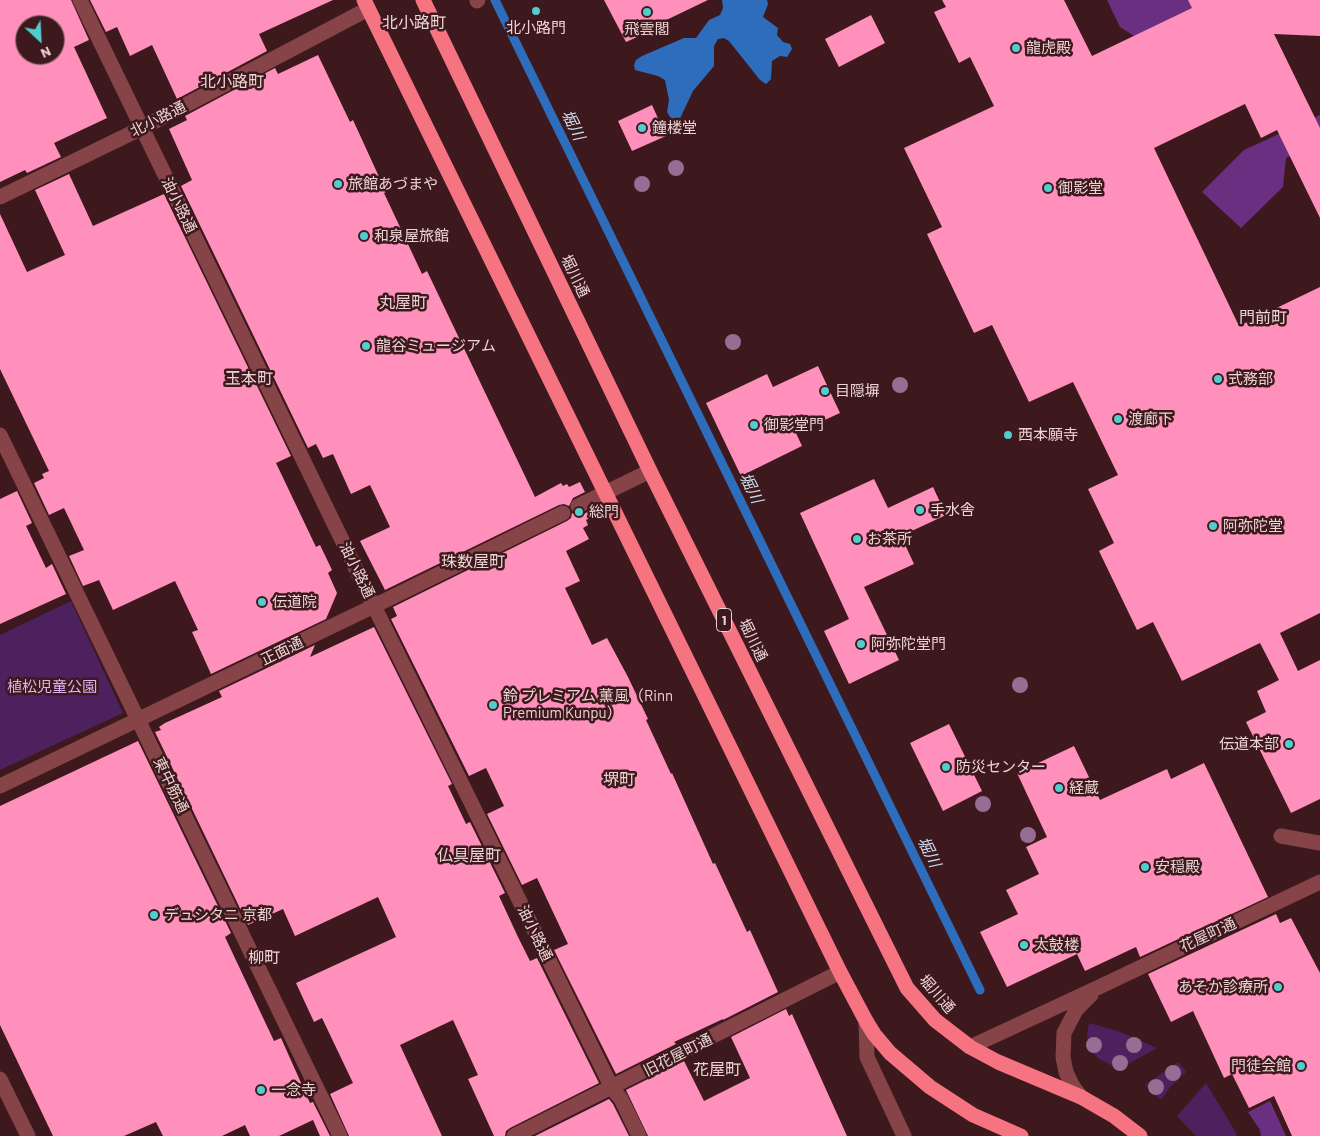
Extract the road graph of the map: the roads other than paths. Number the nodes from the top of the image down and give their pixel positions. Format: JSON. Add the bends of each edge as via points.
{"nodes":[{"id":1,"x":80,"y":0,"type":"edge"},
{"id":2,"x":423,"y":0,"type":"edge"},
{"id":3,"x":366,"y":5,"type":"edge"},
{"id":4,"x":142,"y":128,"type":"junction"},
{"id":5,"x":0,"y":197,"type":"edge"},
{"id":6,"x":0,"y":435,"type":"edge"},
{"id":7,"x":650,"y":471,"type":"junction"},
{"id":8,"x":606,"y":492,"type":"junction"},
{"id":9,"x":578,"y":506,"type":"dead end"},
{"id":10,"x":563,"y":514,"type":"dead end"},
{"id":11,"x":374,"y":606,"type":"junction"},
{"id":12,"x":139,"y":719,"type":"junction"},
{"id":13,"x":0,"y":786,"type":"edge"},
{"id":14,"x":1281,"y":836,"type":"dead end"},
{"id":15,"x":1320,"y":843,"type":"edge"},
{"id":16,"x":1320,"y":882,"type":"edge"},
{"id":17,"x":840,"y":972,"type":"junction"},
{"id":18,"x":1097,"y":988,"type":"junction"},
{"id":19,"x":866,"y":1022,"type":"junction"},
{"id":20,"x":970,"y":1047,"type":"junction"},
{"id":21,"x":0,"y":1079,"type":"edge"},
{"id":22,"x":612,"y":1088,"type":"junction"},
{"id":23,"x":1082,"y":1097,"type":"junction"},
{"id":24,"x":28,"y":1136,"type":"edge"},
{"id":25,"x":340,"y":1136,"type":"edge"},
{"id":26,"x":514,"y":1136,"type":"edge"},
{"id":27,"x":639,"y":1136,"type":"edge"},
{"id":28,"x":904,"y":1136,"type":"edge"},
{"id":29,"x":1021,"y":1136,"type":"edge"},
{"id":30,"x":1140,"y":1136,"type":"edge"}],
"edges":[{"from":1,"to":4,"type":"street","name":"油小路通"},
{"from":2,"to":7,"type":"highway","name":"堀川通","number":"1"},
{"from":3,"to":4,"type":"street","name":"北小路通"},
{"from":3,"to":8,"type":"highway"},
{"from":4,"to":5,"type":"street","name":"北小路通"},
{"from":4,"to":11,"type":"street","name":"油小路通"},
{"from":6,"to":12,"type":"street","name":"東中筋通"},
{"from":7,"to":8,"type":"street"},
{"from":7,"to":20,"type":"highway","name":"堀川通","number":"1","via":[[907,988],[935,1020]]},
{"from":8,"to":9,"type":"street"},
{"from":8,"to":17,"type":"highway"},
{"from":10,"to":11,"type":"street","name":"正面通"},
{"from":11,"to":12,"type":"street","name":"正面通"},
{"from":11,"to":22,"type":"street","name":"油小路通"},
{"from":12,"to":13,"type":"street","name":"正面通"},
{"from":12,"to":25,"type":"street","name":"東中筋通"},
{"from":14,"to":15,"type":"street"},
{"from":16,"to":18,"type":"street","name":"花屋町通"},
{"from":17,"to":19,"type":"highway"},
{"from":17,"to":22,"type":"street","name":"旧花屋町通"},
{"from":18,"to":20,"type":"street","name":"花屋町通"},
{"from":18,"to":23,"type":"street","name":"花屋町通","via":[[1076,1010],[1064,1033],[1066,1072]]},
{"from":19,"to":28,"type":"street","via":[[868,1057]]},
{"from":19,"to":29,"type":"highway","via":[[890,1053],[930,1087],[973,1115]]},
{"from":20,"to":23,"type":"highway","name":"堀川通","number":"1"},
{"from":21,"to":24,"type":"street"},
{"from":22,"to":26,"type":"street","name":"旧花屋町通"},
{"from":22,"to":27,"type":"street","name":"油小路通","via":[[621,1098]]},
{"from":23,"to":30,"type":"highway","name":"堀川通","number":"1"}]}
